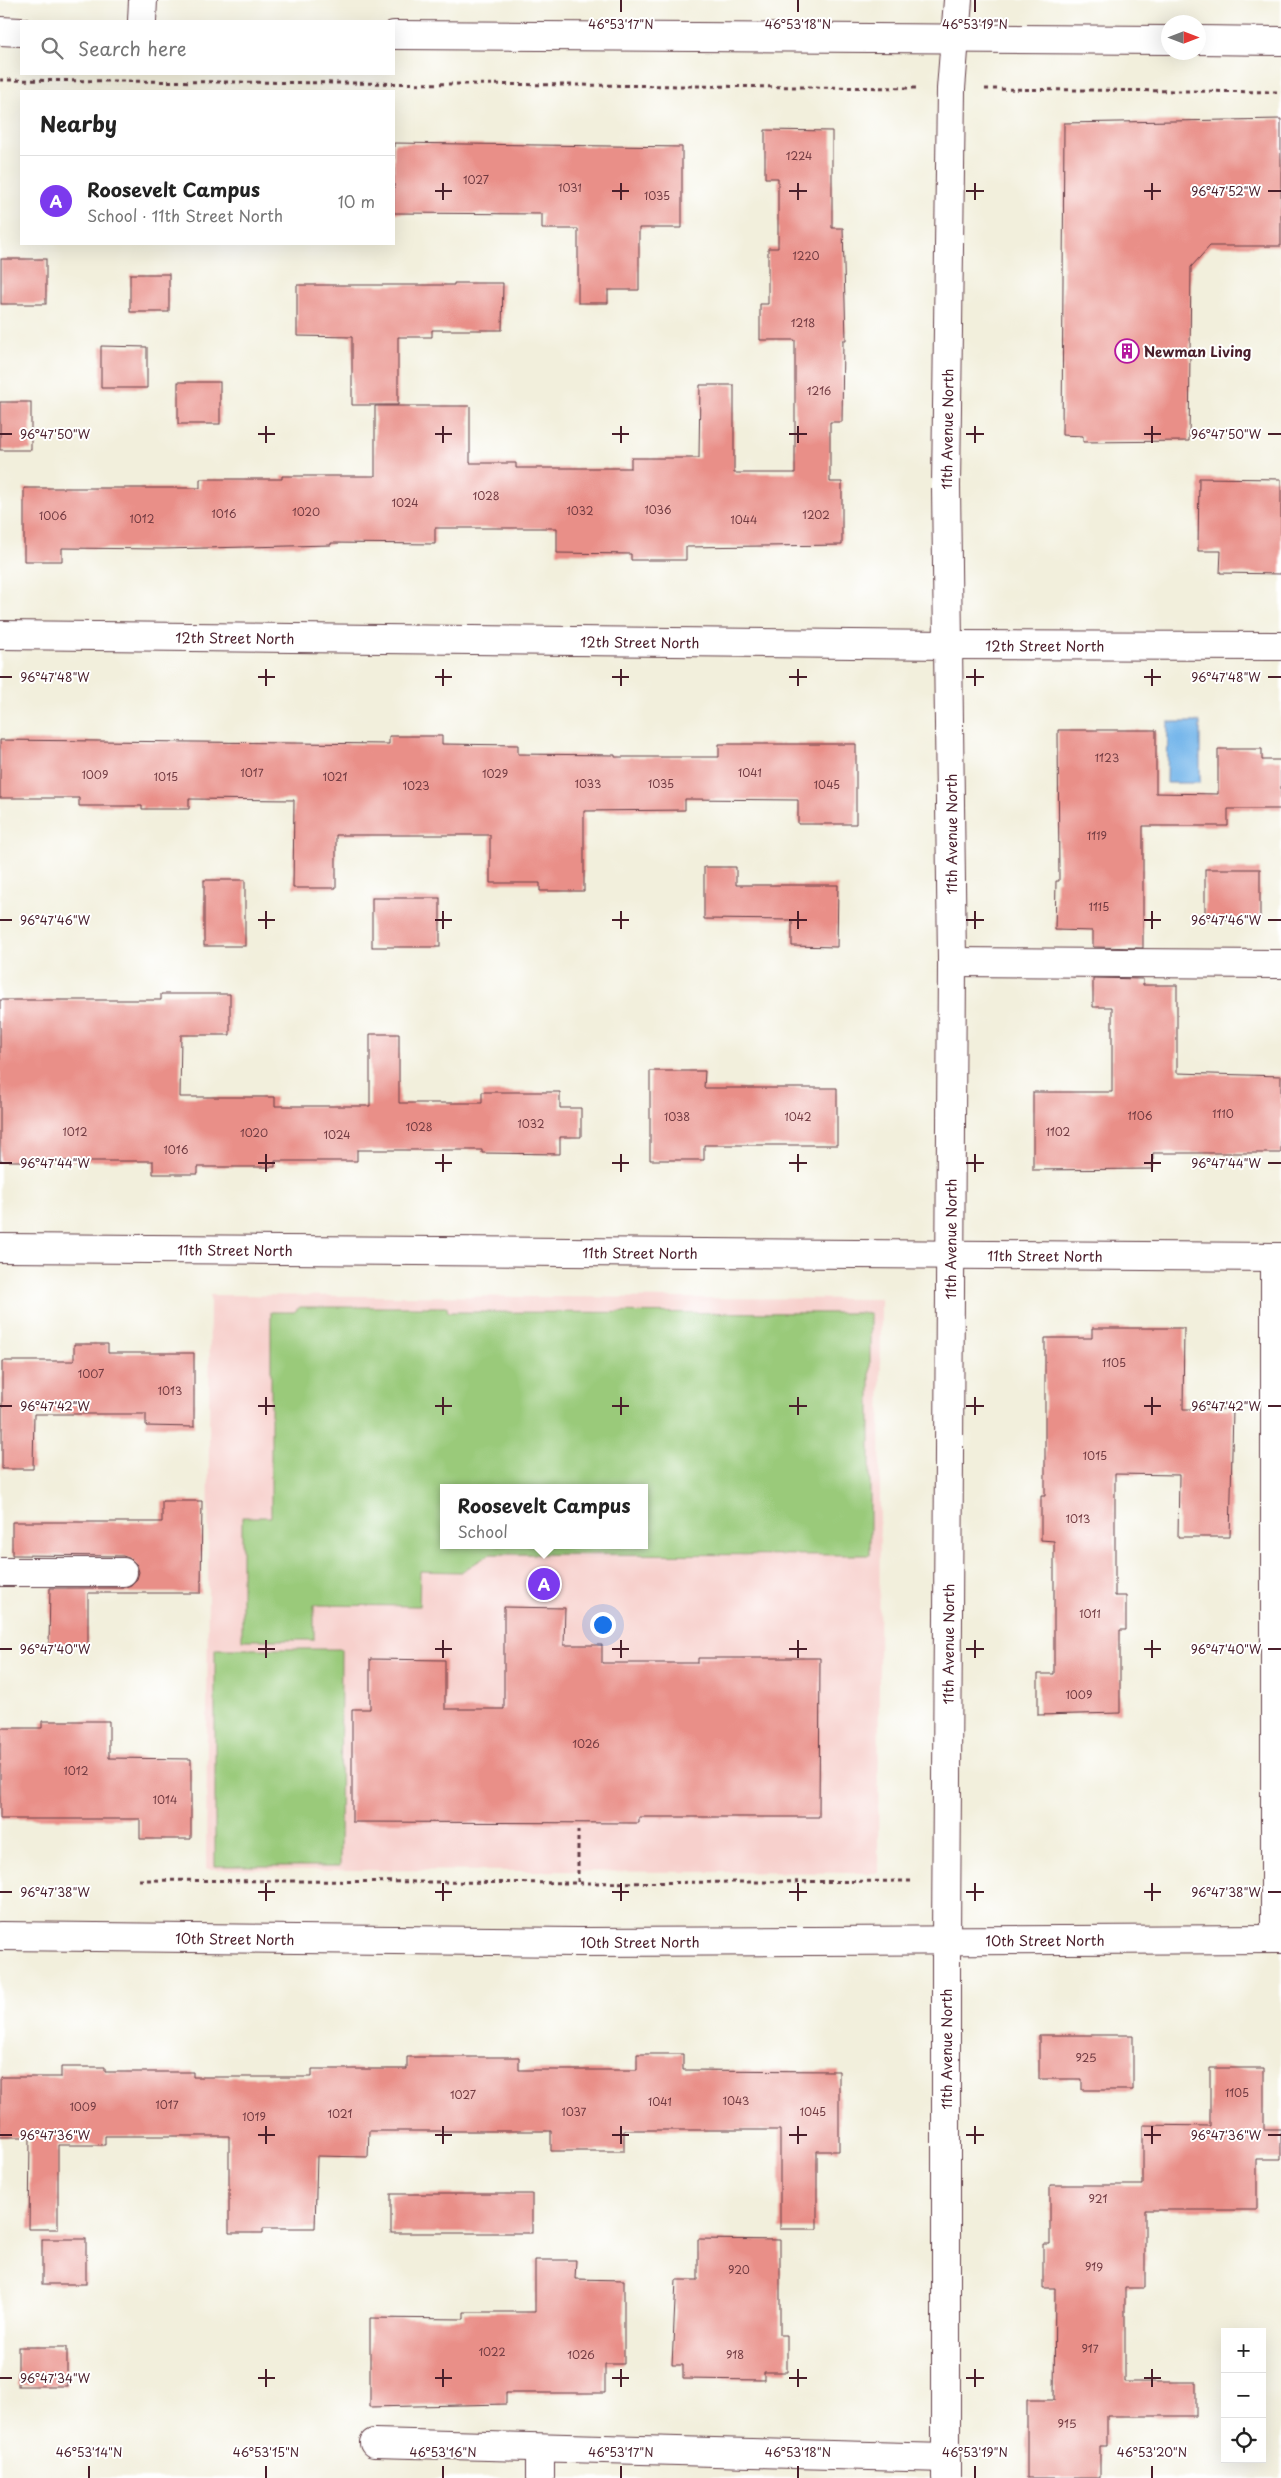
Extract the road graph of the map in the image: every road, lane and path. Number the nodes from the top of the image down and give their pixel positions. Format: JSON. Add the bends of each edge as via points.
{"nodes":[{"id":1,"x":142,"y":0,"type":"edge"},
{"id":2,"x":958,"y":0,"type":"edge"},
{"id":3,"x":142,"y":20,"type":"edge"},
{"id":4,"x":0,"y":31,"type":"edge"},
{"id":5,"x":20,"y":32,"type":"edge"},
{"id":6,"x":395,"y":35,"type":"edge"},
{"id":7,"x":955,"y":38,"type":"junction"},
{"id":8,"x":1161,"y":40,"type":"edge"},
{"id":9,"x":1206,"y":40,"type":"edge"},
{"id":10,"x":1281,"y":41,"type":"edge"},
{"id":11,"x":0,"y":80,"type":"edge"},
{"id":12,"x":925,"y":88,"type":"dead end"},
{"id":13,"x":985,"y":89,"type":"dead end"},
{"id":14,"x":1281,"y":92,"type":"edge"},
{"id":15,"x":0,"y":635,"type":"edge"},
{"id":16,"x":949,"y":645,"type":"junction"},
{"id":17,"x":1281,"y":646,"type":"edge"},
{"id":18,"x":952,"y":962,"type":"junction"},
{"id":19,"x":1281,"y":964,"type":"edge"},
{"id":20,"x":0,"y":1248,"type":"edge"},
{"id":21,"x":950,"y":1253,"type":"junction"},
{"id":22,"x":1278,"y":1257,"type":"edge"},
{"id":23,"x":0,"y":1572,"type":"edge"},
{"id":24,"x":123,"y":1572,"type":"dead end"},
{"id":25,"x":1278,"y":1592,"type":"edge"},
{"id":26,"x":578,"y":1830,"type":"dead end"},
{"id":27,"x":139,"y":1880,"type":"dead end"},
{"id":28,"x":917,"y":1881,"type":"dead end"},
{"id":29,"x":578,"y":1883,"type":"junction"},
{"id":30,"x":0,"y":1936,"type":"edge"},
{"id":31,"x":1278,"y":1939,"type":"edge"},
{"id":32,"x":946,"y":1942,"type":"junction"},
{"id":33,"x":374,"y":2443,"type":"dead end"},
{"id":34,"x":540,"y":2448,"type":"junction"},
{"id":35,"x":946,"y":2468,"type":"edge"},
{"id":36,"x":540,"y":2478,"type":"edge"}],
"edges":[{"from":1,"to":3,"type":"street"},
{"from":2,"to":7,"type":"street","name":"11th Avenue North"},
{"from":4,"to":5,"type":"street"},
{"from":6,"to":7,"type":"street"},
{"from":7,"to":8,"type":"street"},
{"from":7,"to":16,"type":"street","name":"11th Avenue North","via":[[951,89],[946,466]]},
{"from":9,"to":10,"type":"street"},
{"from":11,"to":12,"type":"path"},
{"from":13,"to":14,"type":"path"},
{"from":15,"to":16,"type":"street","name":"12th Street North"},
{"from":16,"to":17,"type":"street","name":"12th Street North"},
{"from":16,"to":18,"type":"street","name":"11th Avenue North"},
{"from":18,"to":19,"type":"street"},
{"from":18,"to":21,"type":"street","name":"11th Avenue North"},
{"from":20,"to":21,"type":"street","name":"11th Street North"},
{"from":21,"to":22,"type":"street","name":"11th Street North"},
{"from":21,"to":32,"type":"street","name":"11th Avenue North"},
{"from":22,"to":25,"type":"street"},
{"from":23,"to":24,"type":"street"},
{"from":25,"to":31,"type":"street"},
{"from":26,"to":29,"type":"path"},
{"from":27,"to":29,"type":"path"},
{"from":28,"to":29,"type":"path"},
{"from":30,"to":32,"type":"street","name":"10th Street North"},
{"from":31,"to":32,"type":"street","name":"10th Street North"},
{"from":32,"to":35,"type":"street","name":"11th Avenue North"},
{"from":33,"to":34,"type":"street"},
{"from":34,"to":35,"type":"street"},
{"from":34,"to":36,"type":"street"}]}
